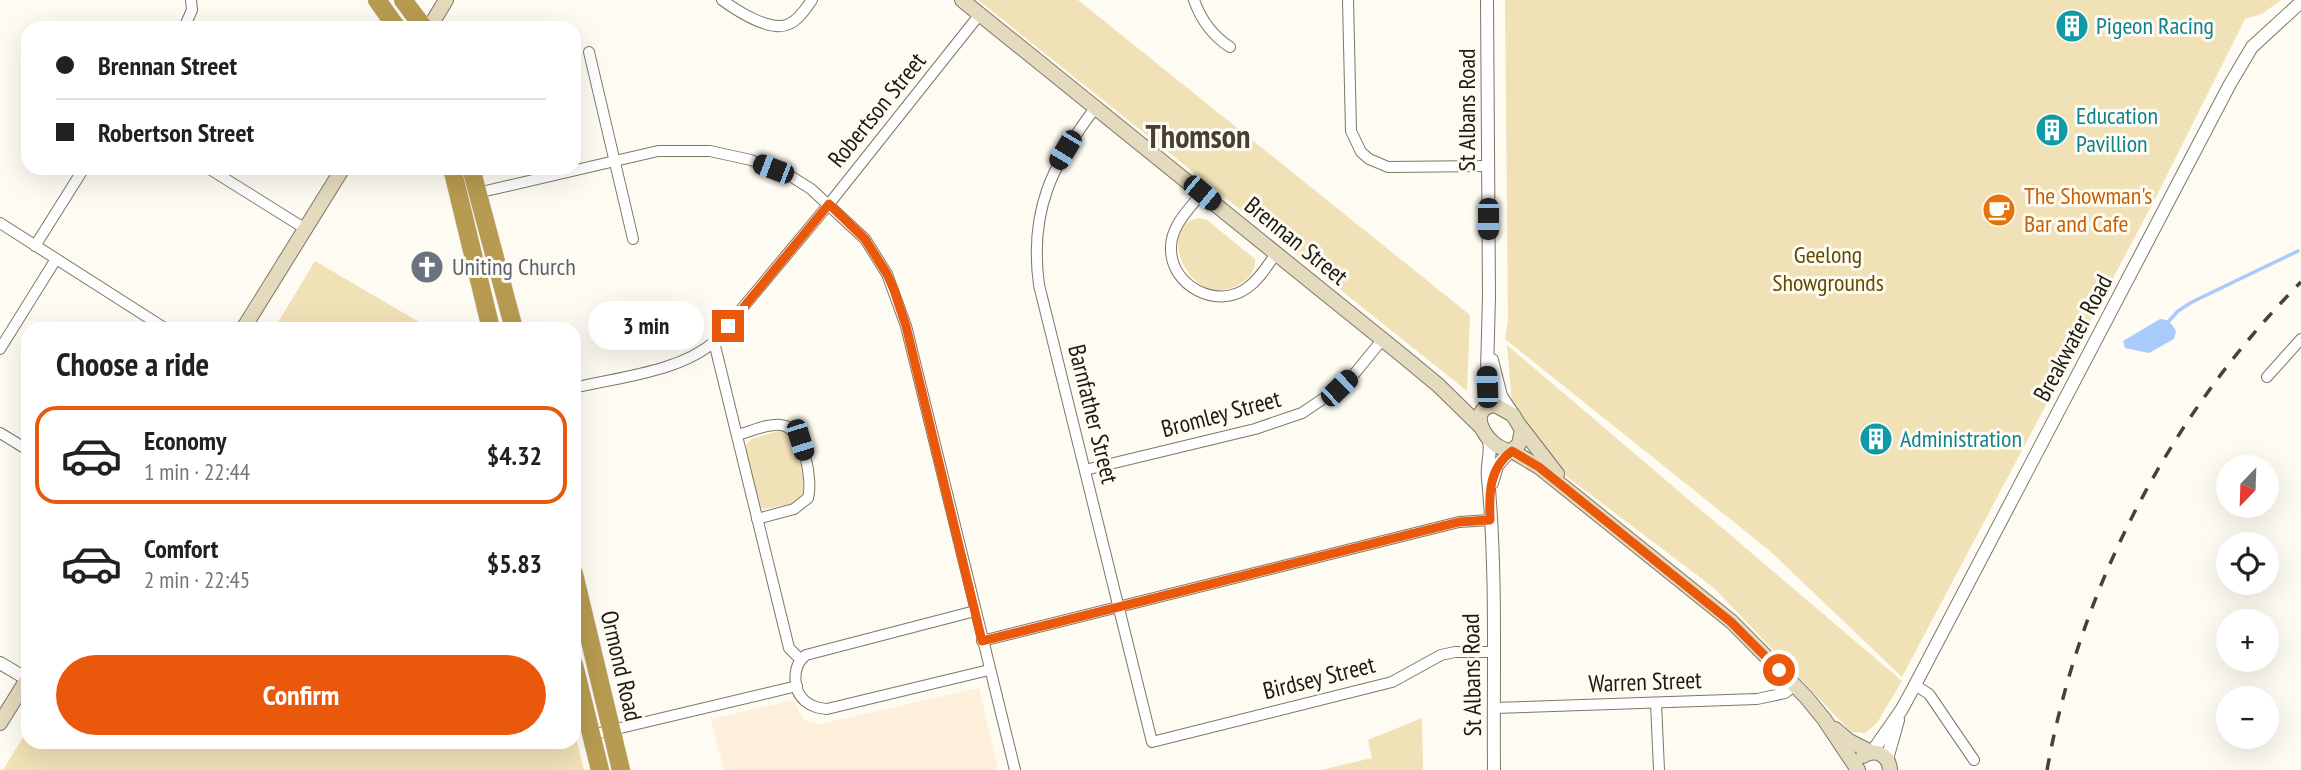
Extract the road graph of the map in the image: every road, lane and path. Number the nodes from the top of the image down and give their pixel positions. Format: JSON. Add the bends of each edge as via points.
{"nodes":[{"id":1,"x":191,"y":0,"type":"edge"},
{"id":2,"x":377,"y":0,"type":"edge"},
{"id":3,"x":403,"y":0,"type":"edge"},
{"id":4,"x":446,"y":0,"type":"edge"},
{"id":5,"x":722,"y":0,"type":"edge"},
{"id":6,"x":812,"y":0,"type":"edge"},
{"id":7,"x":962,"y":0,"type":"edge"},
{"id":8,"x":1194,"y":0,"type":"edge"},
{"id":9,"x":1348,"y":0,"type":"edge"},
{"id":10,"x":1487,"y":0,"type":"edge"},
{"id":11,"x":2301,"y":2,"type":"edge"},
{"id":12,"x":980,"y":14,"type":"junction"},
{"id":13,"x":187,"y":21,"type":"edge"},
{"id":14,"x":392,"y":21,"type":"edge"},
{"id":15,"x":419,"y":21,"type":"edge"},
{"id":16,"x":433,"y":21,"type":"edge"},
{"id":17,"x":1230,"y":47,"type":"dead end"},
{"id":18,"x":589,"y":52,"type":"dead end"},
{"id":19,"x":1096,"y":107,"type":"junction"},
{"id":20,"x":613,"y":160,"type":"junction"},
{"id":21,"x":1488,"y":166,"type":"junction"},
{"id":22,"x":581,"y":168,"type":"edge"},
{"id":23,"x":80,"y":175,"type":"edge"},
{"id":24,"x":219,"y":175,"type":"edge"},
{"id":25,"x":338,"y":175,"type":"edge"},
{"id":26,"x":454,"y":175,"type":"edge"},
{"id":27,"x":473,"y":175,"type":"edge"},
{"id":28,"x":551,"y":175,"type":"edge"},
{"id":29,"x":477,"y":193,"type":"junction"},
{"id":30,"x":1202,"y":193,"type":"junction"},
{"id":31,"x":829,"y":204,"type":"junction"},
{"id":32,"x":0,"y":223,"type":"edge"},
{"id":33,"x":304,"y":228,"type":"junction"},
{"id":34,"x":633,"y":239,"type":"dead end"},
{"id":35,"x":35,"y":246,"type":"junction"},
{"id":36,"x":1275,"y":255,"type":"junction"},
{"id":37,"x":56,"y":259,"type":"junction"},
{"id":38,"x":155,"y":322,"type":"edge"},
{"id":39,"x":247,"y":322,"type":"edge"},
{"id":40,"x":489,"y":322,"type":"edge"},
{"id":41,"x":512,"y":322,"type":"edge"},
{"id":42,"x":2301,"y":339,"type":"edge"},
{"id":43,"x":1382,"y":340,"type":"junction"},
{"id":44,"x":714,"y":342,"type":"junction"},
{"id":45,"x":1488,"y":346,"type":"junction"},
{"id":46,"x":0,"y":349,"type":"edge"},
{"id":47,"x":2267,"y":377,"type":"dead end"},
{"id":48,"x":1438,"y":385,"type":"junction"},
{"id":49,"x":581,"y":386,"type":"edge"},
{"id":50,"x":1486,"y":407,"type":"junction"},
{"id":51,"x":1516,"y":419,"type":"junction"},
{"id":52,"x":0,"y":433,"type":"edge"},
{"id":53,"x":737,"y":435,"type":"junction"},
{"id":54,"x":1486,"y":435,"type":"junction"},
{"id":55,"x":21,"y":446,"type":"edge"},
{"id":56,"x":1511,"y":451,"type":"junction"},
{"id":57,"x":1085,"y":470,"type":"junction"},
{"id":58,"x":1489,"y":496,"type":"junction"},
{"id":59,"x":1581,"y":501,"type":"junction"},
{"id":60,"x":757,"y":519,"type":"junction"},
{"id":61,"x":1490,"y":520,"type":"junction"},
{"id":62,"x":581,"y":604,"type":"edge"},
{"id":63,"x":1118,"y":605,"type":"junction"},
{"id":64,"x":975,"y":611,"type":"junction"},
{"id":65,"x":982,"y":641,"type":"junction"},
{"id":66,"x":1493,"y":652,"type":"junction"},
{"id":67,"x":800,"y":659,"type":"junction"},
{"id":68,"x":0,"y":663,"type":"edge"},
{"id":69,"x":989,"y":670,"type":"junction"},
{"id":70,"x":21,"y":675,"type":"edge"},
{"id":71,"x":1796,"y":685,"type":"junction"},
{"id":72,"x":1915,"y":685,"type":"junction"},
{"id":73,"x":797,"y":686,"type":"junction"},
{"id":74,"x":21,"y":689,"type":"edge"},
{"id":75,"x":581,"y":694,"type":"edge"},
{"id":76,"x":1656,"y":704,"type":"junction"},
{"id":77,"x":1494,"y":708,"type":"junction"},
{"id":78,"x":1902,"y":709,"type":"junction"},
{"id":79,"x":1824,"y":719,"type":"junction"},
{"id":80,"x":0,"y":723,"type":"edge"},
{"id":81,"x":611,"y":730,"type":"junction"},
{"id":82,"x":591,"y":735,"type":"junction"},
{"id":83,"x":1152,"y":742,"type":"joint"},
{"id":84,"x":1871,"y":752,"type":"junction"},
{"id":85,"x":1974,"y":760,"type":"dead end"},
{"id":86,"x":1889,"y":766,"type":"edge"},
{"id":87,"x":600,"y":770,"type":"edge"},
{"id":88,"x":621,"y":770,"type":"edge"},
{"id":89,"x":1015,"y":770,"type":"edge"},
{"id":90,"x":1494,"y":770,"type":"edge"},
{"id":91,"x":1659,"y":770,"type":"edge"},
{"id":92,"x":1858,"y":770,"type":"edge"}],
"edges":[{"from":1,"to":13,"type":"street"},
{"from":2,"to":14,"type":"highway"},
{"from":3,"to":15,"type":"highway"},
{"from":4,"to":16,"type":"main road"},
{"from":5,"to":6,"type":"street","via":[[757,20],[782,26],[799,17]]},
{"from":7,"to":12,"type":"main road","name":"Brennan Street"},
{"from":8,"to":17,"type":"street","via":[[1209,28]]},
{"from":9,"to":21,"type":"street","via":[[1350,131],[1361,152],[1388,167]]},
{"from":10,"to":21,"type":"street","name":"St Albans Road"},
{"from":11,"to":72,"type":"street","name":"Breakwater Road","via":[[2252,47],[2230,84]]},
{"from":12,"to":19,"type":"main road","name":"Brennan Street"},
{"from":12,"to":31,"type":"street","name":"Robertson Street"},
{"from":18,"to":20,"type":"street"},
{"from":19,"to":30,"type":"main road","name":"Brennan Street"},
{"from":19,"to":57,"type":"street","name":"Barnfather Street","via":[[1047,184],[1035,257]]},
{"from":20,"to":22,"type":"street"},
{"from":20,"to":31,"type":"street","via":[[682,149],[727,154],[792,177]]},
{"from":20,"to":34,"type":"street"},
{"from":21,"to":45,"type":"street","name":"St Albans Road"},
{"from":23,"to":35,"type":"street"},
{"from":24,"to":33,"type":"street"},
{"from":25,"to":33,"type":"main road"},
{"from":26,"to":40,"type":"highway"},
{"from":27,"to":29,"type":"highway"},
{"from":28,"to":29,"type":"street"},
{"from":29,"to":41,"type":"highway"},
{"from":30,"to":36,"type":"main road","name":"Brennan Street"},
{"from":30,"to":36,"type":"street","via":[[1180,220],[1171,249],[1178,274],[1193,289],[1214,296],[1236,294],[1258,278]]},
{"from":31,"to":44,"type":"street","name":"Robertson Street"},
{"from":31,"to":64,"type":"street","via":[[865,239],[894,290]]},
{"from":32,"to":35,"type":"street"},
{"from":33,"to":39,"type":"main road"},
{"from":35,"to":37,"type":"street"},
{"from":36,"to":43,"type":"main road","name":"Brennan Street"},
{"from":37,"to":38,"type":"street"},
{"from":37,"to":46,"type":"street"},
{"from":42,"to":47,"type":"street"},
{"from":43,"to":48,"type":"main road","name":"Brennan Street"},
{"from":43,"to":57,"type":"street","name":"Bromley Street","via":[[1339,388],[1302,413],[1255,429]]},
{"from":44,"to":49,"type":"street","name":"Robertson Street","via":[[678,363]]},
{"from":44,"to":53,"type":"street"},
{"from":45,"to":50,"type":"street","name":"St Albans Road"},
{"from":45,"to":51,"type":"street","name":"St Albans Road","via":[[1500,391]]},
{"from":48,"to":50,"type":"main road","name":"Brennan Street"},
{"from":48,"to":54,"type":"main road","name":"Brennan Street"},
{"from":50,"to":51,"type":"main road","via":[[1498,406]]},
{"from":50,"to":54,"type":"main road","via":[[1480,417]]},
{"from":51,"to":56,"type":"main road","via":[[1521,440]]},
{"from":51,"to":59,"type":"main road"},
{"from":52,"to":55,"type":"street"},
{"from":53,"to":60,"type":"street"},
{"from":53,"to":60,"type":"street","via":[[783,425],[796,435],[804,455],[808,498],[794,509]]},
{"from":54,"to":56,"type":"main road","via":[[1499,448]]},
{"from":54,"to":58,"type":"street","name":"St Albans Road"},
{"from":56,"to":58,"type":"street","name":"St Albans Road","via":[[1495,468]]},
{"from":56,"to":59,"type":"main road"},
{"from":57,"to":63,"type":"street","name":"Barnfather Street"},
{"from":58,"to":61,"type":"street","name":"St Albans Road"},
{"from":59,"to":71,"type":"main road","via":[[1731,622]]},
{"from":60,"to":67,"type":"street","via":[[789,648]]},
{"from":61,"to":63,"type":"street","via":[[1459,522]]},
{"from":61,"to":66,"type":"street","name":"St Albans Road"},
{"from":62,"to":81,"type":"highway","name":"Ormond Road"},
{"from":63,"to":65,"type":"street"},
{"from":63,"to":83,"type":"street","name":"Barnfather Street"},
{"from":64,"to":65,"type":"street"},
{"from":64,"to":67,"type":"street"},
{"from":65,"to":69,"type":"street"},
{"from":66,"to":77,"type":"street","name":"St Albans Road"},
{"from":66,"to":83,"type":"street","name":"Birdsey Street","via":[[1441,655],[1392,682]]},
{"from":67,"to":73,"type":"street"},
{"from":68,"to":70,"type":"street"},
{"from":69,"to":73,"type":"street","via":[[827,709],[806,702]]},
{"from":69,"to":89,"type":"street"},
{"from":71,"to":76,"type":"street","name":"Warren Street","via":[[1762,698]]},
{"from":71,"to":79,"type":"main road"},
{"from":72,"to":78,"type":"street","name":"Breakwater Road"},
{"from":72,"to":85,"type":"street","via":[[1928,693]]},
{"from":73,"to":81,"type":"street"},
{"from":74,"to":80,"type":"main road"},
{"from":75,"to":82,"type":"highway","name":"Ormond Road"},
{"from":76,"to":77,"type":"street","name":"Warren Street"},
{"from":76,"to":91,"type":"street"},
{"from":77,"to":90,"type":"street","name":"St Albans Road"},
{"from":78,"to":84,"type":"street","name":"Breakwater Road"},
{"from":78,"to":86,"type":"street","name":"Breakwater Road"},
{"from":79,"to":84,"type":"main road"},
{"from":79,"to":92,"type":"main road"},
{"from":81,"to":82,"type":"street"},
{"from":81,"to":88,"type":"highway","name":"Ormond Road"},
{"from":82,"to":87,"type":"highway","name":"Ormond Road"},
{"from":84,"to":86,"type":"main road","via":[[1880,753]]},
{"from":84,"to":92,"type":"main road","via":[[1860,761]]}]}
